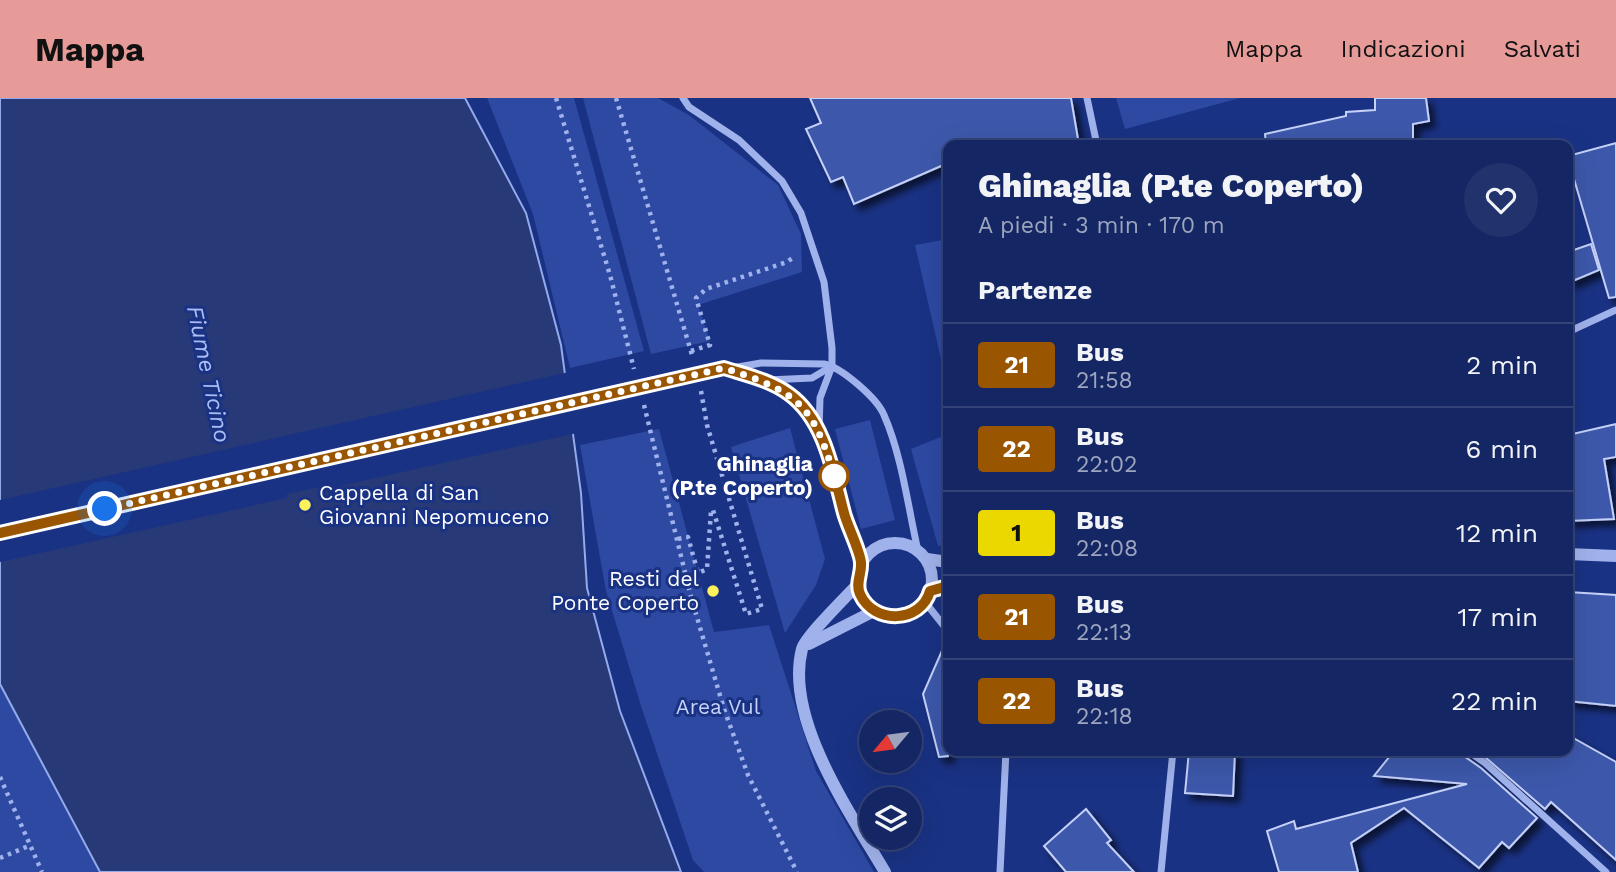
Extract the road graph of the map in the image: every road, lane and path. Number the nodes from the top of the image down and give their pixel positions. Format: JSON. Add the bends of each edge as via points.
{"nodes":[{"id":1,"x":556,"y":98,"type":"edge"},
{"id":2,"x":617,"y":98,"type":"edge"},
{"id":3,"x":683,"y":98,"type":"edge"},
{"id":4,"x":1087,"y":98,"type":"edge"},
{"id":5,"x":1096,"y":140,"type":"edge"},
{"id":6,"x":800,"y":247,"type":"dead end"},
{"id":7,"x":1616,"y":310,"type":"edge"},
{"id":8,"x":1573,"y":330,"type":"edge"},
{"id":9,"x":832,"y":366,"type":"junction"},
{"id":10,"x":724,"y":368,"type":"junction"},
{"id":11,"x":637,"y":380,"type":"dead end"},
{"id":12,"x":764,"y":380,"type":"junction"},
{"id":13,"x":640,"y":394,"type":"dead end"},
{"id":14,"x":703,"y":399,"type":"dead end"},
{"id":15,"x":819,"y":431,"type":"junction"},
{"id":16,"x":0,"y":533,"type":"edge"},
{"id":17,"x":678,"y":539,"type":"junction"},
{"id":18,"x":1573,"y":554,"type":"edge"},
{"id":19,"x":922,"y":555,"type":"junction"},
{"id":20,"x":1616,"y":556,"type":"edge"},
{"id":21,"x":943,"y":561,"type":"edge"},
{"id":22,"x":861,"y":563,"type":"junction"},
{"id":23,"x":858,"y":584,"type":"junction"},
{"id":24,"x":943,"y":589,"type":"edge"},
{"id":25,"x":928,"y":597,"type":"junction"},
{"id":26,"x":874,"y":611,"type":"junction"},
{"id":27,"x":943,"y":622,"type":"edge"},
{"id":28,"x":802,"y":647,"type":"junction"},
{"id":29,"x":1006,"y":756,"type":"edge"},
{"id":30,"x":1173,"y":756,"type":"edge"},
{"id":31,"x":1475,"y":756,"type":"edge"},
{"id":32,"x":0,"y":777,"type":"edge"},
{"id":33,"x":31,"y":845,"type":"junction"},
{"id":34,"x":0,"y":858,"type":"edge"},
{"id":35,"x":42,"y":872,"type":"edge"},
{"id":36,"x":797,"y":872,"type":"edge"},
{"id":37,"x":885,"y":872,"type":"edge"},
{"id":38,"x":1000,"y":872,"type":"edge"},
{"id":39,"x":1161,"y":872,"type":"edge"},
{"id":40,"x":1606,"y":872,"type":"edge"}],
"edges":[{"from":1,"to":11,"type":"path"},
{"from":2,"to":6,"type":"path","via":[[690,348],[710,345],[696,298],[706,289],[787,262]]},
{"from":3,"to":9,"type":"street","via":[[782,180],[801,213],[824,282]]},
{"from":4,"to":5,"type":"street"},
{"from":7,"to":8,"type":"street"},
{"from":9,"to":10,"type":"street","via":[[761,363]]},
{"from":9,"to":12,"type":"street","via":[[812,379]]},
{"from":9,"to":15,"type":"street","via":[[820,398]]},
{"from":9,"to":19,"type":"street","via":[[860,386],[884,412]]},
{"from":10,"to":12,"type":"street"},
{"from":10,"to":16,"type":"street","bridge":true},
{"from":12,"to":15,"type":"street","via":[[790,394]]},
{"from":13,"to":17,"type":"path"},
{"from":14,"to":17,"type":"path","via":[[762,610],[746,614],[712,507],[707,569],[698,573],[688,537]]},
{"from":15,"to":22,"type":"street"},
{"from":17,"to":36,"type":"path","via":[[729,723],[748,775]]},
{"from":18,"to":20,"type":"street"},
{"from":19,"to":21,"type":"street"},
{"from":19,"to":22,"type":"street","via":[[909,545],[887,543],[876,547]]},
{"from":19,"to":25,"type":"street","via":[[933,578]]},
{"from":22,"to":23,"type":"street"},
{"from":23,"to":26,"type":"street"},
{"from":23,"to":28,"type":"street"},
{"from":24,"to":25,"type":"street"},
{"from":25,"to":26,"type":"street","via":[[907,615],[884,616]]},
{"from":25,"to":27,"type":"street"},
{"from":26,"to":28,"type":"street"},
{"from":28,"to":37,"type":"street","via":[[799,694],[822,763]]},
{"from":29,"to":38,"type":"street"},
{"from":30,"to":39,"type":"street"},
{"from":31,"to":40,"type":"street"},
{"from":32,"to":33,"type":"path"},
{"from":33,"to":34,"type":"path"},
{"from":33,"to":35,"type":"path"}]}
